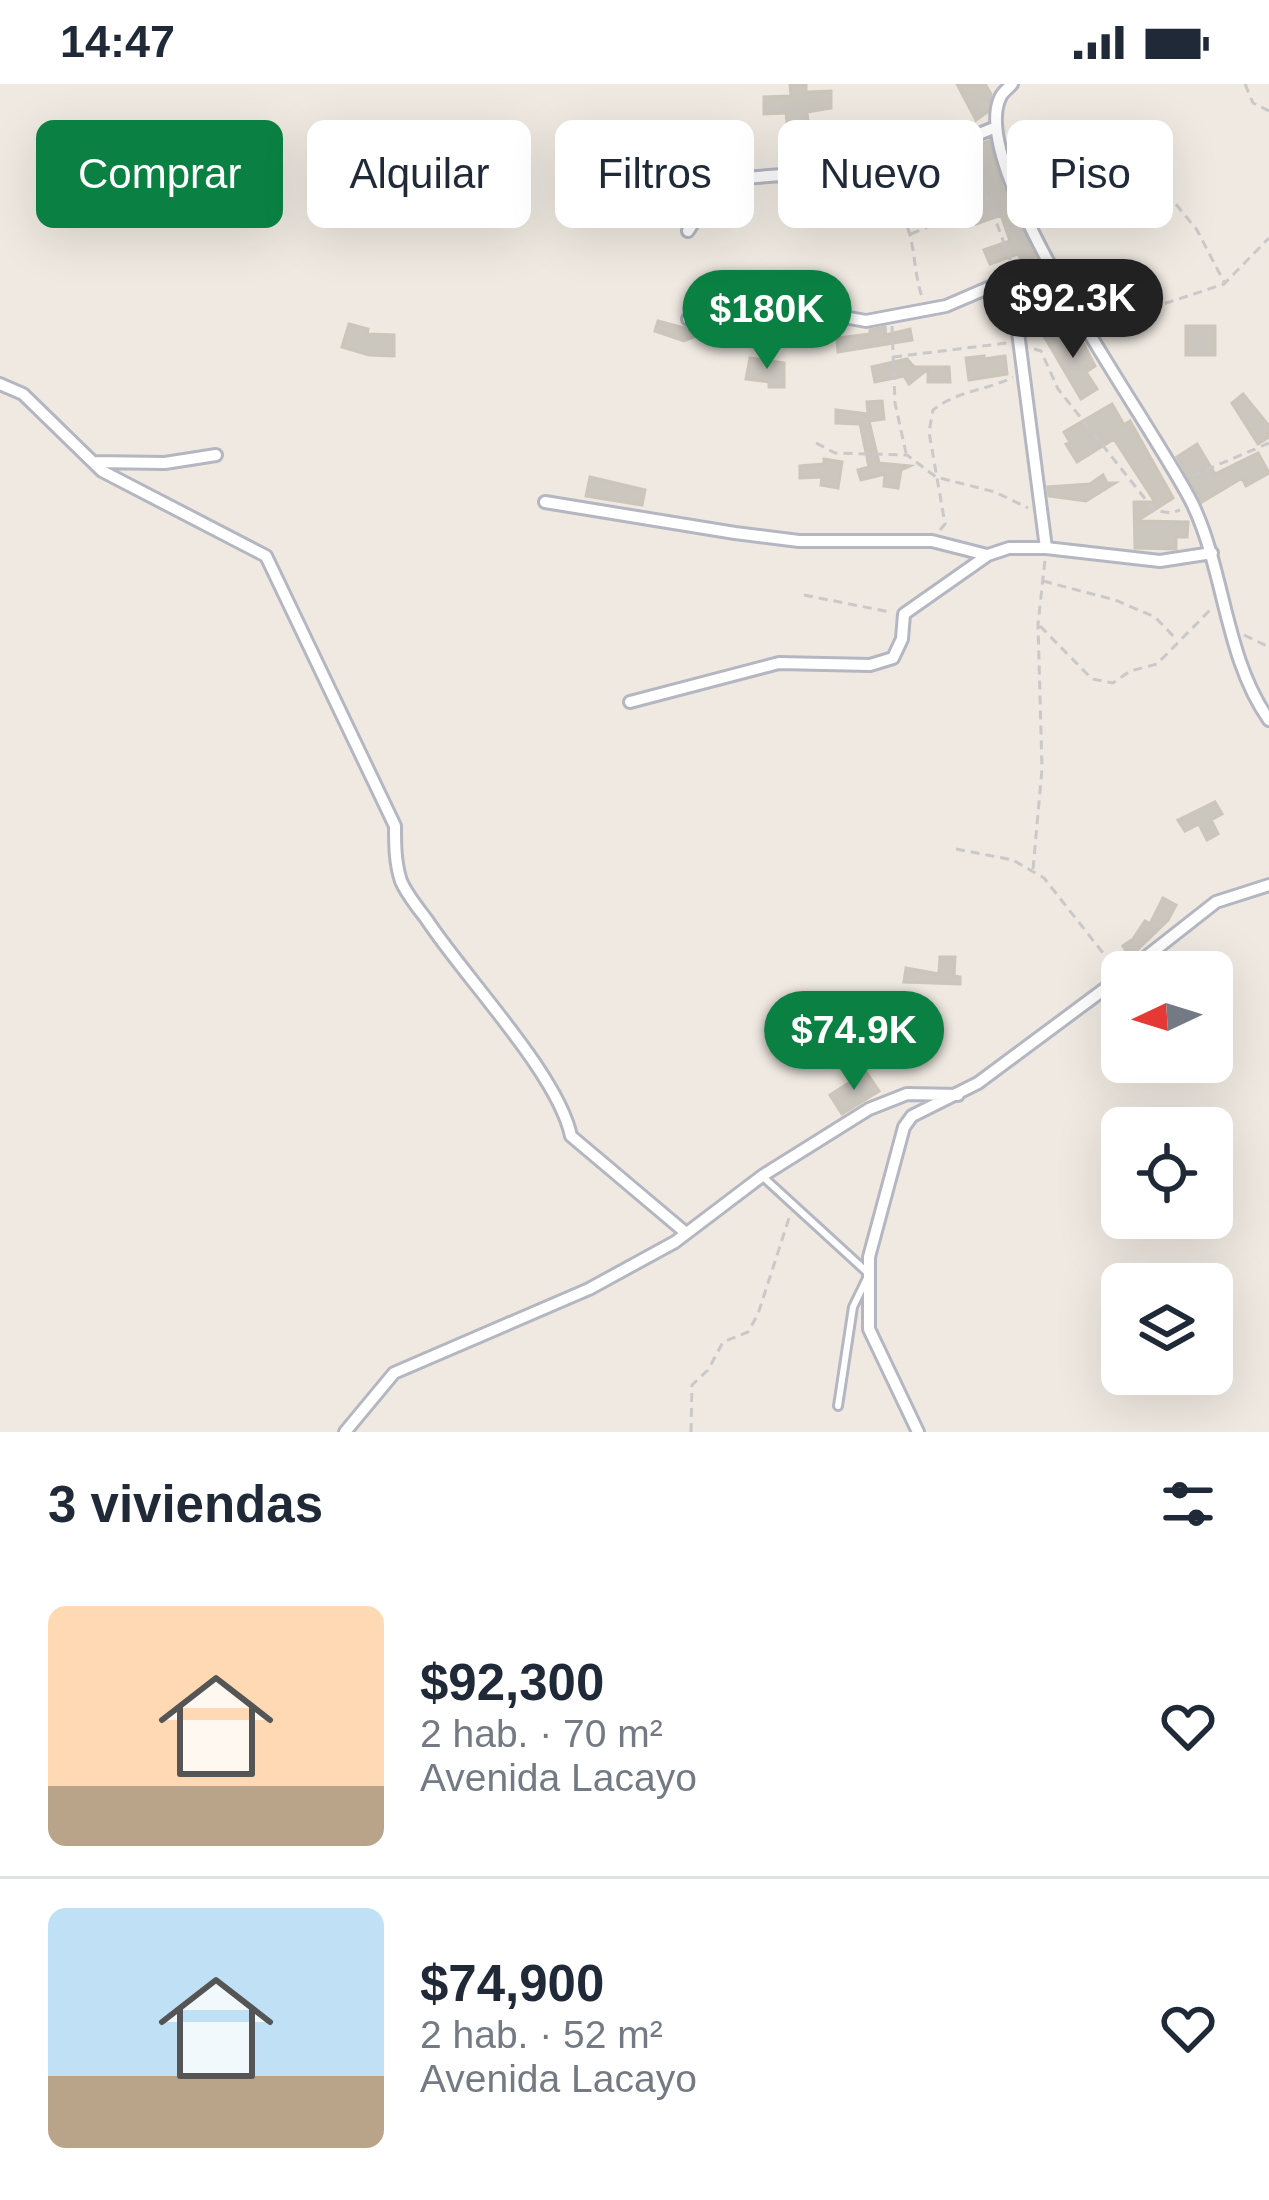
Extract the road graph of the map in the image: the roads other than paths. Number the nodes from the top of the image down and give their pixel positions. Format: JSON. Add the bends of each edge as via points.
{"nodes":[{"id":1,"x":1012,"y":84,"type":"edge"},
{"id":2,"x":996,"y":127,"type":"junction"},
{"id":3,"x":688,"y":231,"type":"dead end"},
{"id":4,"x":1048,"y":262,"type":"junction"},
{"id":5,"x":1013,"y":277,"type":"junction"},
{"id":6,"x":688,"y":319,"type":"dead end"},
{"id":7,"x":0,"y":384,"type":"edge"},
{"id":8,"x":216,"y":455,"type":"dead end"},
{"id":9,"x":93,"y":462,"type":"junction"},
{"id":10,"x":545,"y":502,"type":"dead end"},
{"id":11,"x":1046,"y":548,"type":"junction"},
{"id":12,"x":1212,"y":553,"type":"junction"},
{"id":13,"x":988,"y":555,"type":"junction"},
{"id":14,"x":630,"y":702,"type":"dead end"},
{"id":15,"x":1269,"y":720,"type":"edge"},
{"id":16,"x":1269,"y":885,"type":"edge"},
{"id":17,"x":1154,"y":951,"type":"edge"},
{"id":18,"x":1101,"y":991,"type":"edge"},
{"id":19,"x":958,"y":1095,"type":"junction"},
{"id":20,"x":762,"y":1176,"type":"junction"},
{"id":21,"x":686,"y":1233,"type":"junction"},
{"id":22,"x":869,"y":1274,"type":"junction"},
{"id":23,"x":838,"y":1406,"type":"dead end"},
{"id":24,"x":345,"y":1432,"type":"edge"},
{"id":25,"x":918,"y":1432,"type":"edge"}],
"edges":[{"from":1,"to":2,"type":"street","via":[[1000,98]]},
{"from":2,"to":3,"type":"street","via":[[866,181],[821,172],[731,178]]},
{"from":2,"to":4,"type":"street"},
{"from":4,"to":5,"type":"street"},
{"from":4,"to":12,"type":"street","via":[[1192,504]]},
{"from":5,"to":6,"type":"street","via":[[946,306],[866,321],[788,307]]},
{"from":5,"to":11,"type":"street"},
{"from":7,"to":9,"type":"street","via":[[23,394]]},
{"from":8,"to":9,"type":"street"},
{"from":9,"to":21,"type":"street","via":[[266,556],[395,826],[402,884],[549,1083],[572,1136]]},
{"from":10,"to":13,"type":"street","via":[[799,541],[932,541]]},
{"from":11,"to":12,"type":"street","via":[[1160,561]]},
{"from":11,"to":13,"type":"street"},
{"from":12,"to":15,"type":"street","via":[[1231,629]]},
{"from":13,"to":14,"type":"street","via":[[904,614],[893,658],[779,663]]},
{"from":16,"to":17,"type":"street","via":[[1216,902]]},
{"from":18,"to":19,"type":"street"},
{"from":19,"to":20,"type":"street","via":[[907,1094],[869,1109]]},
{"from":19,"to":22,"type":"street","via":[[904,1127]]},
{"from":20,"to":21,"type":"street"},
{"from":20,"to":22,"type":"lane"},
{"from":21,"to":24,"type":"street","via":[[589,1288],[394,1373]]},
{"from":22,"to":23,"type":"lane","via":[[853,1307]]},
{"from":22,"to":25,"type":"street","via":[[868,1329]]}]}
